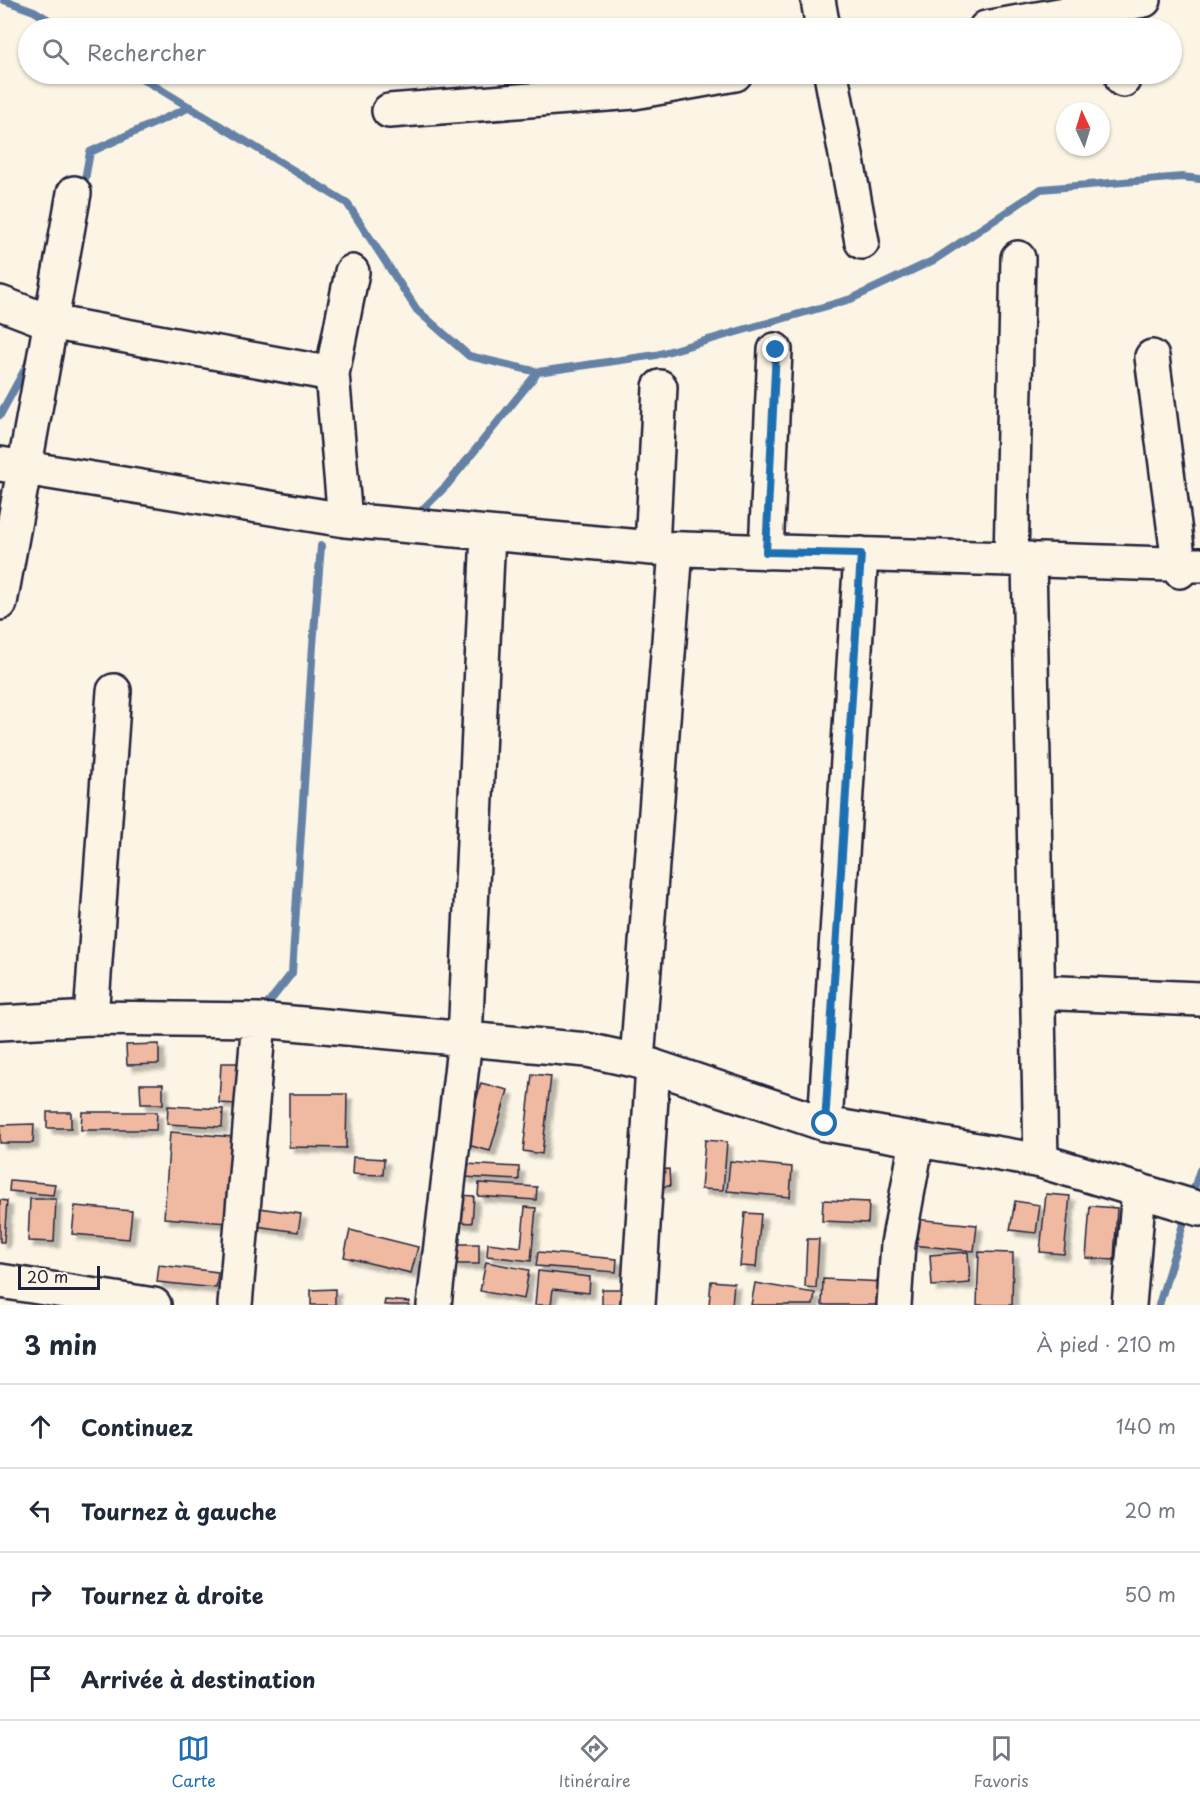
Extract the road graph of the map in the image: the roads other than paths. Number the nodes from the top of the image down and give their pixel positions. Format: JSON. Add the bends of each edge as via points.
{"nodes":[{"id":1,"x":818,"y":0,"type":"edge"},
{"id":2,"x":1144,"y":0,"type":"edge"},
{"id":3,"x":1111,"y":12,"type":"edge"},
{"id":4,"x":821,"y":18,"type":"edge"},
{"id":5,"x":1064,"y":18,"type":"edge"},
{"id":6,"x":679,"y":84,"type":"edge"},
{"id":7,"x":833,"y":84,"type":"edge"},
{"id":8,"x":389,"y":111,"type":"dead end"},
{"id":9,"x":74,"y":193,"type":"dead end"},
{"id":10,"x":862,"y":242,"type":"dead end"},
{"id":11,"x":1018,"y":258,"type":"dead end"},
{"id":12,"x":352,"y":272,"type":"dead end"},
{"id":13,"x":0,"y":303,"type":"edge"},
{"id":14,"x":50,"y":322,"type":"junction"},
{"id":15,"x":776,"y":350,"type":"dead end"},
{"id":16,"x":1152,"y":357,"type":"dead end"},
{"id":17,"x":332,"y":374,"type":"junction"},
{"id":18,"x":660,"y":387,"type":"dead end"},
{"id":19,"x":12,"y":465,"type":"edge"},
{"id":20,"x":345,"y":520,"type":"junction"},
{"id":21,"x":488,"y":533,"type":"junction"},
{"id":22,"x":664,"y":548,"type":"junction"},
{"id":23,"x":766,"y":552,"type":"junction"},
{"id":24,"x":861,"y":554,"type":"junction"},
{"id":25,"x":1020,"y":559,"type":"junction"},
{"id":26,"x":1186,"y":567,"type":"edge"},
{"id":27,"x":0,"y":603,"type":"edge"},
{"id":28,"x":114,"y":691,"type":"dead end"},
{"id":29,"x":1037,"y":992,"type":"junction"},
{"id":30,"x":1200,"y":999,"type":"edge"},
{"id":31,"x":91,"y":1018,"type":"junction"},
{"id":32,"x":259,"y":1020,"type":"junction"},
{"id":33,"x":0,"y":1023,"type":"edge"},
{"id":34,"x":465,"y":1039,"type":"junction"},
{"id":35,"x":645,"y":1063,"type":"junction"},
{"id":36,"x":825,"y":1124,"type":"junction"},
{"id":37,"x":917,"y":1140,"type":"junction"},
{"id":38,"x":1041,"y":1161,"type":"junction"},
{"id":39,"x":1139,"y":1190,"type":"junction"},
{"id":40,"x":1200,"y":1209,"type":"edge"},
{"id":41,"x":0,"y":1281,"type":"edge"},
{"id":42,"x":154,"y":1305,"type":"edge"},
{"id":43,"x":235,"y":1305,"type":"edge"},
{"id":44,"x":434,"y":1305,"type":"edge"},
{"id":45,"x":638,"y":1305,"type":"edge"},
{"id":46,"x":894,"y":1305,"type":"edge"},
{"id":47,"x":1129,"y":1305,"type":"edge"}],
"edges":[{"from":1,"to":4,"type":"street"},
{"from":2,"to":3,"type":"street"},
{"from":3,"to":5,"type":"street"},
{"from":6,"to":8,"type":"street","via":[[634,92]]},
{"from":7,"to":10,"type":"street"},
{"from":9,"to":14,"type":"street"},
{"from":11,"to":25,"type":"street"},
{"from":12,"to":17,"type":"street"},
{"from":13,"to":14,"type":"street"},
{"from":14,"to":17,"type":"street"},
{"from":14,"to":19,"type":"street"},
{"from":15,"to":23,"type":"street"},
{"from":16,"to":26,"type":"street"},
{"from":17,"to":20,"type":"street"},
{"from":18,"to":22,"type":"street"},
{"from":19,"to":20,"type":"street"},
{"from":19,"to":27,"type":"street"},
{"from":20,"to":21,"type":"street"},
{"from":21,"to":22,"type":"street"},
{"from":21,"to":34,"type":"street"},
{"from":22,"to":23,"type":"street"},
{"from":22,"to":35,"type":"street"},
{"from":23,"to":24,"type":"street"},
{"from":24,"to":25,"type":"street"},
{"from":24,"to":36,"type":"street"},
{"from":25,"to":26,"type":"street"},
{"from":25,"to":29,"type":"street"},
{"from":28,"to":31,"type":"street"},
{"from":29,"to":30,"type":"street"},
{"from":29,"to":38,"type":"street"},
{"from":31,"to":32,"type":"street"},
{"from":31,"to":33,"type":"street"},
{"from":32,"to":34,"type":"street"},
{"from":32,"to":43,"type":"street"},
{"from":34,"to":35,"type":"street","via":[[587,1050]]},
{"from":34,"to":44,"type":"street"},
{"from":35,"to":36,"type":"street"},
{"from":35,"to":45,"type":"street"},
{"from":36,"to":37,"type":"street"},
{"from":37,"to":38,"type":"street"},
{"from":37,"to":46,"type":"street","via":[[898,1244]]},
{"from":38,"to":39,"type":"street"},
{"from":39,"to":40,"type":"street"},
{"from":39,"to":47,"type":"street"},
{"from":41,"to":42,"type":"street"}]}
